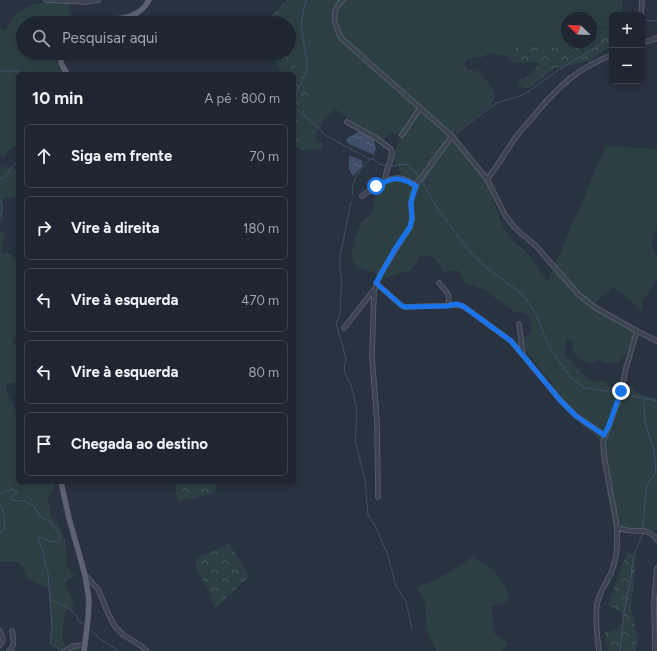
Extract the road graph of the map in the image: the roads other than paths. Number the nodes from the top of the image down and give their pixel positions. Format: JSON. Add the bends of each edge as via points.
{"nodes":[{"id":1,"x":46,"y":0,"type":"edge"},
{"id":2,"x":98,"y":0,"type":"edge"},
{"id":3,"x":149,"y":0,"type":"edge"},
{"id":4,"x":343,"y":0,"type":"edge"},
{"id":5,"x":642,"y":0,"type":"edge"},
{"id":6,"x":640,"y":12,"type":"edge"},
{"id":7,"x":133,"y":16,"type":"edge"},
{"id":8,"x":657,"y":38,"type":"edge"},
{"id":9,"x":645,"y":42,"type":"edge"},
{"id":10,"x":609,"y":56,"type":"edge"},
{"id":11,"x":61,"y":60,"type":"edge"},
{"id":12,"x":67,"y":72,"type":"edge"},
{"id":13,"x":420,"y":108,"type":"junction"},
{"id":14,"x":346,"y":122,"type":"dead end"},
{"id":15,"x":402,"y":135,"type":"dead end"},
{"id":16,"x":452,"y":136,"type":"junction"},
{"id":17,"x":487,"y":179,"type":"junction"},
{"id":18,"x":385,"y":182,"type":"junction"},
{"id":19,"x":417,"y":184,"type":"junction"},
{"id":20,"x":362,"y":196,"type":"dead end"},
{"id":21,"x":376,"y":283,"type":"junction"},
{"id":22,"x":439,"y":283,"type":"dead end"},
{"id":23,"x":374,"y":291,"type":"junction"},
{"id":24,"x":447,"y":306,"type":"junction"},
{"id":25,"x":519,"y":324,"type":"dead end"},
{"id":26,"x":344,"y":328,"type":"dead end"},
{"id":27,"x":637,"y":331,"type":"junction"},
{"id":28,"x":657,"y":341,"type":"edge"},
{"id":29,"x":523,"y":355,"type":"junction"},
{"id":30,"x":604,"y":435,"type":"junction"},
{"id":31,"x":61,"y":484,"type":"edge"},
{"id":32,"x":378,"y":497,"type":"dead end"},
{"id":33,"x":617,"y":527,"type":"junction"},
{"id":34,"x":657,"y":540,"type":"edge"},
{"id":35,"x":657,"y":568,"type":"edge"},
{"id":36,"x":85,"y":575,"type":"junction"},
{"id":37,"x":0,"y":631,"type":"edge"},
{"id":38,"x":12,"y":631,"type":"dead end"},
{"id":39,"x":85,"y":644,"type":"junction"},
{"id":40,"x":0,"y":645,"type":"edge"},
{"id":41,"x":9,"y":651,"type":"edge"},
{"id":42,"x":65,"y":651,"type":"edge"},
{"id":43,"x":84,"y":651,"type":"edge"},
{"id":44,"x":147,"y":651,"type":"edge"},
{"id":45,"x":599,"y":651,"type":"edge"},
{"id":46,"x":655,"y":651,"type":"edge"}],
"edges":[{"from":1,"to":2,"type":"street"},
{"from":3,"to":7,"type":"main road","via":[[142,10]]},
{"from":4,"to":13,"type":"street","via":[[336,9],[334,18],[336,29],[342,38]]},
{"from":5,"to":6,"type":"street"},
{"from":8,"to":9,"type":"street"},
{"from":10,"to":17,"type":"street","via":[[571,77],[556,90],[522,129]]},
{"from":11,"to":12,"type":"main road"},
{"from":13,"to":15,"type":"street"},
{"from":13,"to":16,"type":"street"},
{"from":14,"to":18,"type":"street","via":[[391,149]]},
{"from":16,"to":17,"type":"street"},
{"from":16,"to":19,"type":"street"},
{"from":17,"to":27,"type":"street","via":[[505,215],[515,228],[536,246],[579,295],[596,308]]},
{"from":18,"to":19,"type":"street","via":[[399,178]]},
{"from":18,"to":20,"type":"street"},
{"from":19,"to":21,"type":"street","via":[[411,202],[410,227]]},
{"from":21,"to":23,"type":"street"},
{"from":21,"to":24,"type":"street","via":[[402,306]]},
{"from":22,"to":24,"type":"street","via":[[449,293]]},
{"from":23,"to":26,"type":"street"},
{"from":23,"to":32,"type":"street","via":[[372,357],[377,422]]},
{"from":24,"to":29,"type":"street","via":[[463,306],[511,341]]},
{"from":25,"to":29,"type":"street"},
{"from":27,"to":28,"type":"street"},
{"from":27,"to":30,"type":"street","via":[[620,396]]},
{"from":29,"to":30,"type":"street","via":[[576,416]]},
{"from":30,"to":33,"type":"street","via":[[602,448]]},
{"from":31,"to":36,"type":"main road"},
{"from":33,"to":34,"type":"street","via":[[627,531],[651,532]]},
{"from":33,"to":45,"type":"street","via":[[614,565],[597,605]]},
{"from":35,"to":46,"type":"street","via":[[654,602]]},
{"from":36,"to":39,"type":"main road","via":[[89,600]]},
{"from":36,"to":44,"type":"street","via":[[98,589],[114,625],[122,634]]},
{"from":37,"to":40,"type":"street"},
{"from":38,"to":41,"type":"street","via":[[14,644]]},
{"from":39,"to":42,"type":"street","via":[[73,646]]},
{"from":39,"to":43,"type":"main road"}]}
